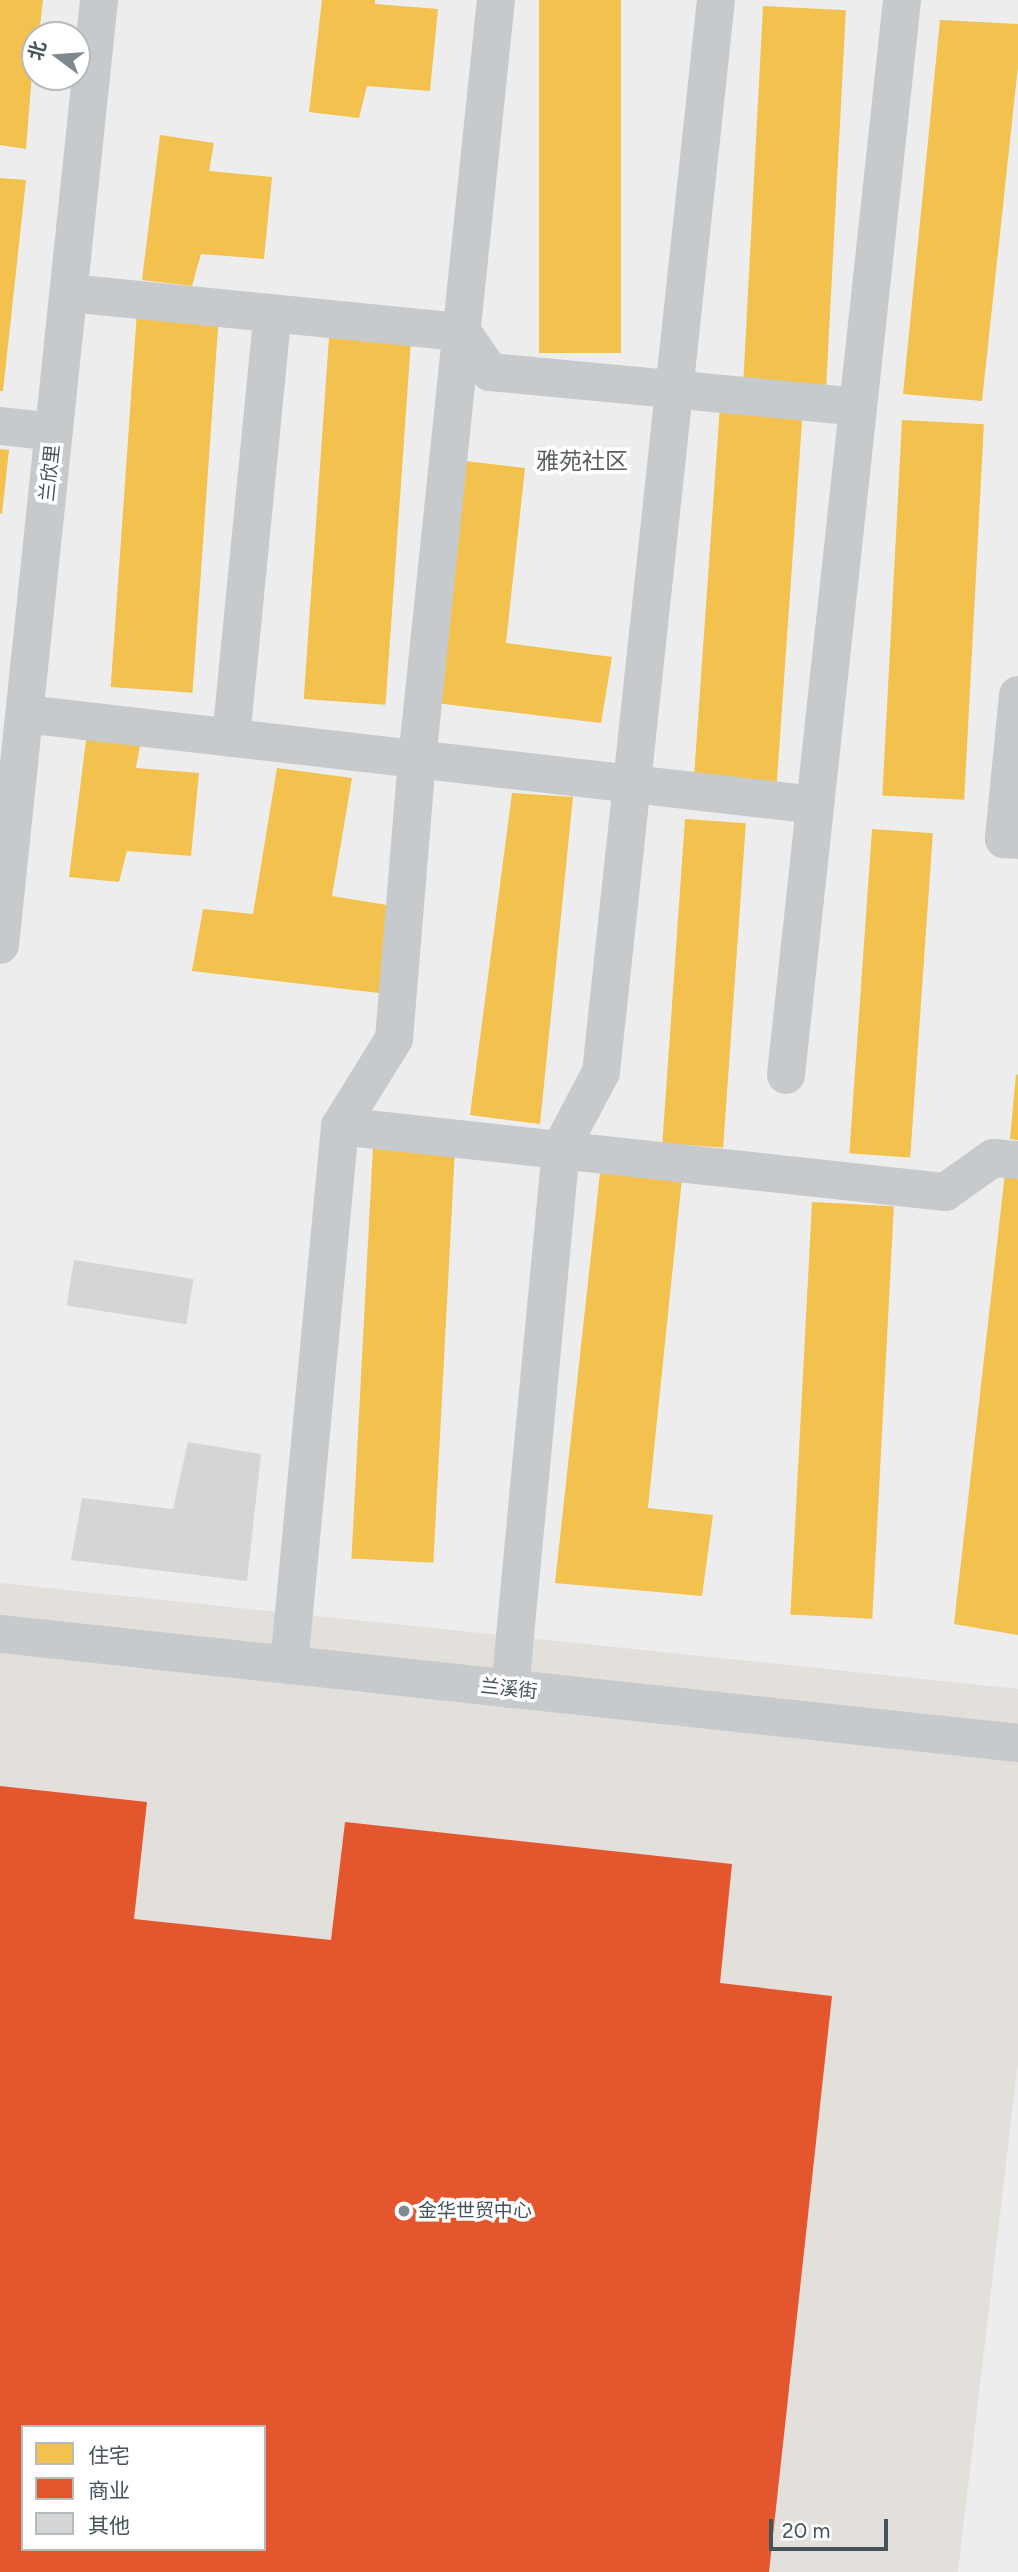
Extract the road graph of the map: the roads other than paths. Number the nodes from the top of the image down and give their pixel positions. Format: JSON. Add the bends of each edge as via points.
{"nodes":[{"id":1,"x":99,"y":0,"type":"edge"},
{"id":2,"x":496,"y":0,"type":"edge"},
{"id":3,"x":716,"y":0,"type":"edge"},
{"id":4,"x":902,"y":0,"type":"edge"},
{"id":5,"x":69,"y":293,"type":"junction"},
{"id":6,"x":273,"y":313,"type":"junction"},
{"id":7,"x":462,"y":332,"type":"junction"},
{"id":8,"x":675,"y":390,"type":"junction"},
{"id":9,"x":858,"y":407,"type":"junction"},
{"id":10,"x":0,"y":426,"type":"edge"},
{"id":11,"x":54,"y":432,"type":"junction"},
{"id":12,"x":1018,"y":695,"type":"edge"},
{"id":13,"x":25,"y":714,"type":"junction"},
{"id":14,"x":231,"y":738,"type":"junction"},
{"id":15,"x":417,"y":760,"type":"junction"},
{"id":16,"x":633,"y":784,"type":"junction"},
{"id":17,"x":815,"y":805,"type":"junction"},
{"id":18,"x":1018,"y":840,"type":"edge"},
{"id":19,"x":0,"y":945,"type":"edge"},
{"id":20,"x":786,"y":1075,"type":"dead end"},
{"id":21,"x":340,"y":1126,"type":"junction"},
{"id":22,"x":561,"y":1148,"type":"junction"},
{"id":23,"x":1018,"y":1160,"type":"edge"},
{"id":24,"x":0,"y":1634,"type":"edge"},
{"id":25,"x":289,"y":1665,"type":"junction"},
{"id":26,"x":510,"y":1689,"type":"junction"},
{"id":27,"x":1018,"y":1743,"type":"edge"}],
"edges":[{"from":1,"to":5,"type":"street","name":"兰欣里"},
{"from":2,"to":7,"type":"street"},
{"from":3,"to":8,"type":"street"},
{"from":4,"to":9,"type":"street"},
{"from":5,"to":6,"type":"street"},
{"from":5,"to":11,"type":"street","name":"兰欣里"},
{"from":6,"to":7,"type":"street"},
{"from":6,"to":14,"type":"street"},
{"from":7,"to":8,"type":"street","via":[[491,372]]},
{"from":7,"to":15,"type":"street"},
{"from":8,"to":9,"type":"street"},
{"from":8,"to":16,"type":"street"},
{"from":9,"to":17,"type":"street"},
{"from":10,"to":11,"type":"street"},
{"from":11,"to":13,"type":"street","name":"兰欣里"},
{"from":12,"to":18,"type":"street","via":[[1004,839]]},
{"from":13,"to":14,"type":"street"},
{"from":13,"to":19,"type":"street","name":"兰欣里"},
{"from":14,"to":15,"type":"street"},
{"from":15,"to":16,"type":"street"},
{"from":15,"to":21,"type":"street","via":[[394,1039]]},
{"from":16,"to":17,"type":"street"},
{"from":16,"to":22,"type":"street","via":[[601,1072]]},
{"from":17,"to":20,"type":"street"},
{"from":21,"to":22,"type":"street"},
{"from":21,"to":25,"type":"street"},
{"from":22,"to":23,"type":"street","via":[[945,1192],[993,1158]]},
{"from":22,"to":26,"type":"street"},
{"from":24,"to":25,"type":"street","name":"兰溪街"},
{"from":25,"to":26,"type":"street","name":"兰溪街"},
{"from":26,"to":27,"type":"street","name":"兰溪街"}]}
